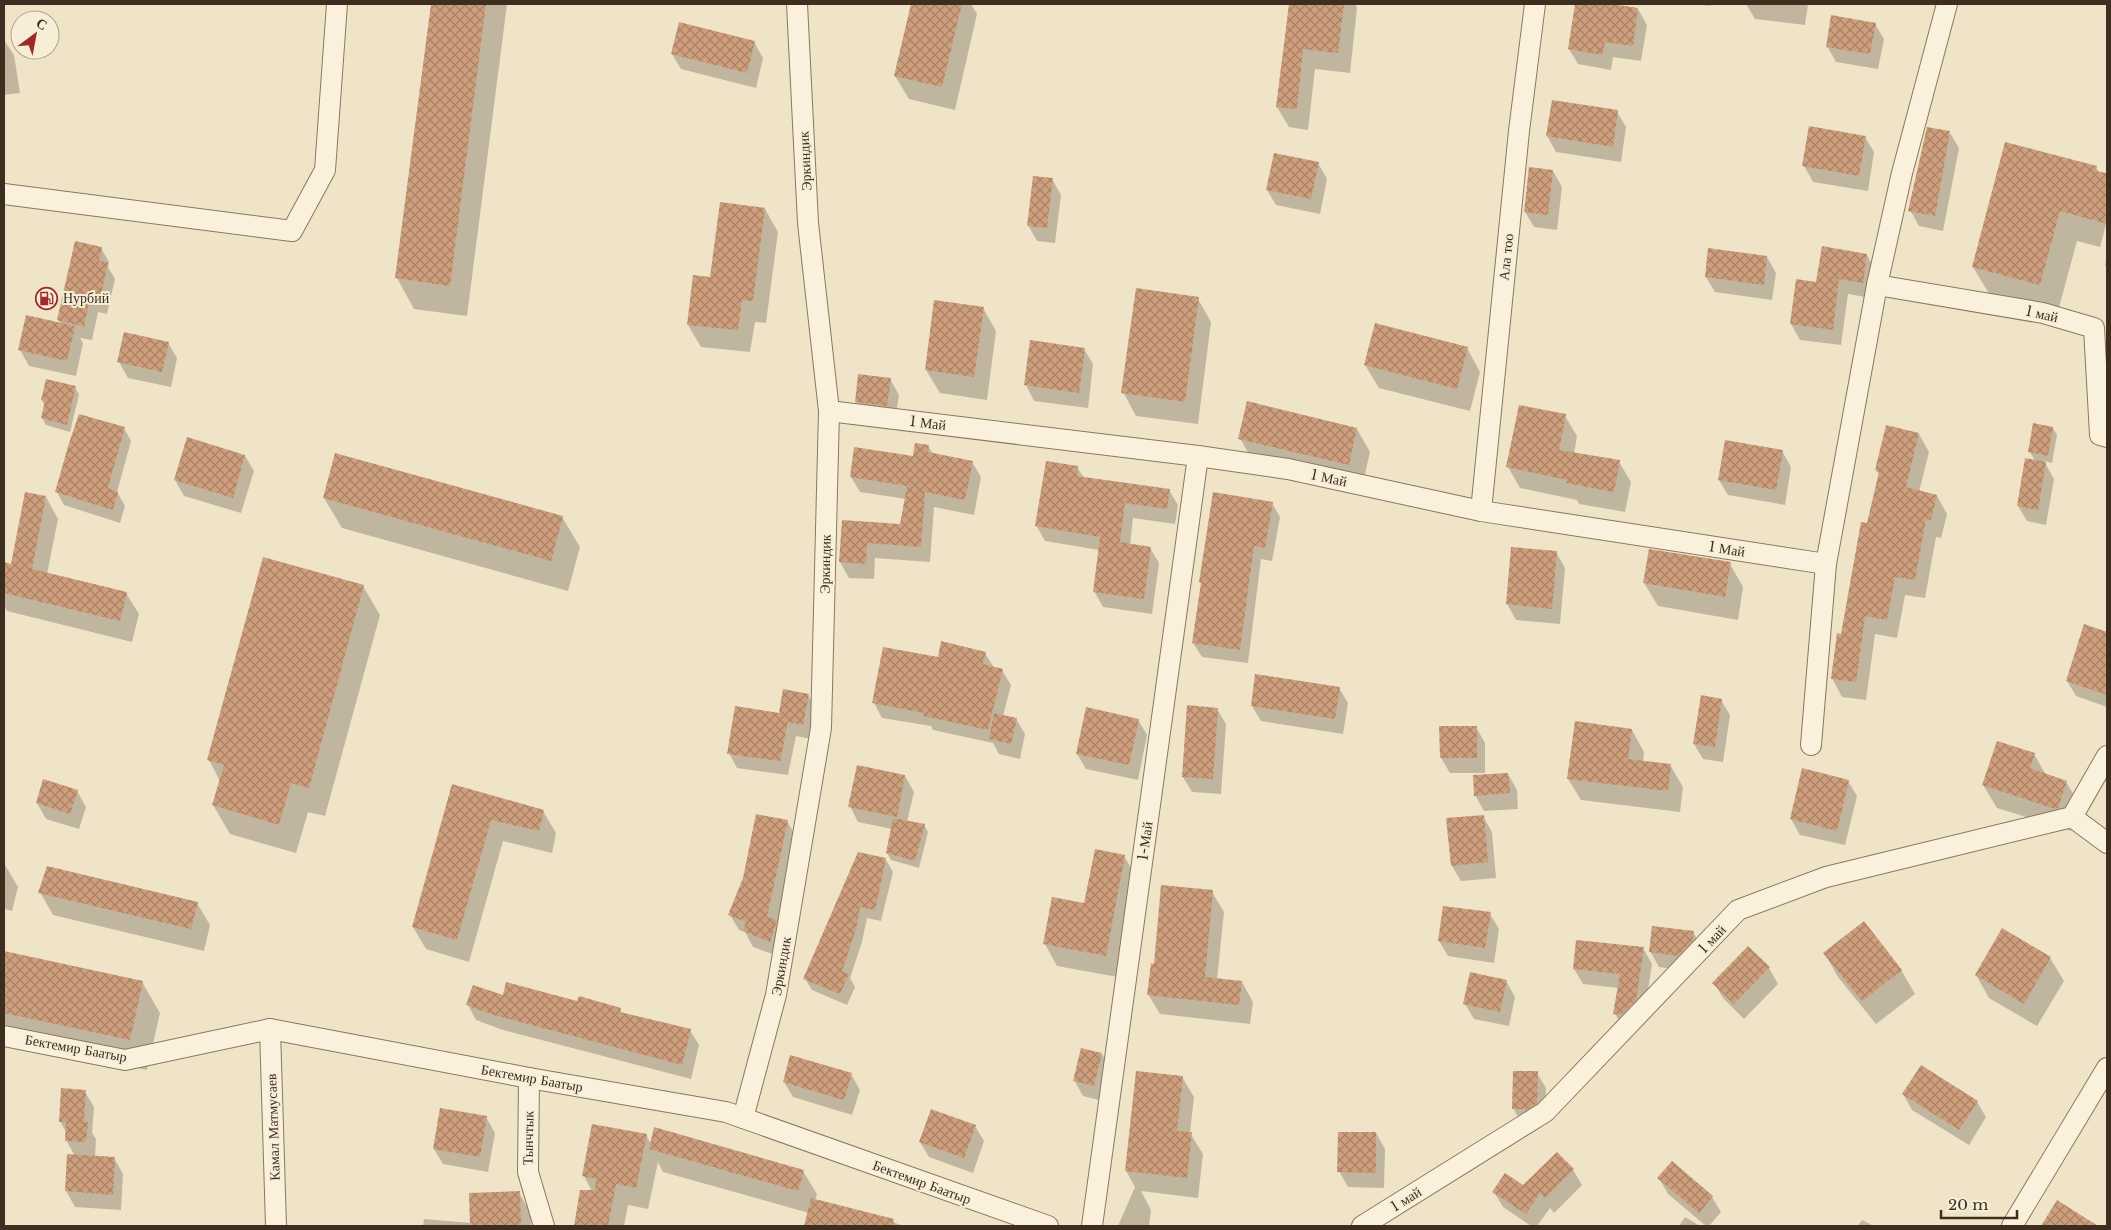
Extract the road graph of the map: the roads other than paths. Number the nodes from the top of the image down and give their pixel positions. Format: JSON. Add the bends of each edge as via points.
{"nodes":[{"id":1,"x":337,"y":4,"type":"edge"},
{"id":2,"x":797,"y":4,"type":"edge"},
{"id":3,"x":1535,"y":4,"type":"edge"},
{"id":4,"x":1947,"y":4,"type":"edge"},
{"id":5,"x":4,"y":194,"type":"edge"},
{"id":6,"x":1877,"y":285,"type":"junction"},
{"id":7,"x":829,"y":411,"type":"junction"},
{"id":8,"x":2107,"y":437,"type":"edge"},
{"id":9,"x":1198,"y":456,"type":"junction"},
{"id":10,"x":1481,"y":511,"type":"junction"},
{"id":11,"x":1826,"y":564,"type":"junction"},
{"id":12,"x":1811,"y":745,"type":"dead end"},
{"id":13,"x":2107,"y":756,"type":"edge"},
{"id":14,"x":2072,"y":817,"type":"junction"},
{"id":15,"x":2107,"y":843,"type":"edge"},
{"id":16,"x":270,"y":1029,"type":"junction"},
{"id":17,"x":4,"y":1036,"type":"edge"},
{"id":18,"x":2107,"y":1068,"type":"edge"},
{"id":19,"x":529,"y":1078,"type":"junction"},
{"id":20,"x":743,"y":1118,"type":"junction"},
{"id":21,"x":276,"y":1226,"type":"edge"},
{"id":22,"x":544,"y":1226,"type":"edge"},
{"id":23,"x":1048,"y":1226,"type":"edge"},
{"id":24,"x":1092,"y":1226,"type":"edge"},
{"id":25,"x":1362,"y":1226,"type":"edge"},
{"id":26,"x":2012,"y":1226,"type":"edge"}],
"edges":[{"from":1,"to":5,"type":"street","via":[[324,170],[292,232]]},
{"from":2,"to":7,"type":"street","name":"Эркиндик","via":[[808,223]]},
{"from":3,"to":10,"type":"street","name":"Ала тоо"},
{"from":4,"to":6,"type":"street","via":[[1902,173]]},
{"from":6,"to":8,"type":"street","name":"1 май","via":[[2042,312],[2094,328],[2100,435]]},
{"from":6,"to":11,"type":"street"},
{"from":7,"to":9,"type":"street","name":"1 Май"},
{"from":7,"to":20,"type":"street","name":"Эркиндик","via":[[821,728],[776,995]]},
{"from":9,"to":10,"type":"street","name":"1 Май","via":[[1288,469]]},
{"from":9,"to":24,"type":"street","name":"1-Май"},
{"from":10,"to":11,"type":"street","name":"1 Май"},
{"from":11,"to":12,"type":"street"},
{"from":13,"to":14,"type":"street"},
{"from":14,"to":15,"type":"street"},
{"from":14,"to":25,"type":"street","name":"1 май","via":[[1826,877],[1738,910],[1546,1112]]},
{"from":16,"to":17,"type":"street","name":"Бектемир Баатыр","via":[[126,1060]]},
{"from":16,"to":19,"type":"street","name":"Бектемир Баатыр"},
{"from":16,"to":21,"type":"street","name":"Камал Матмусаев"},
{"from":18,"to":26,"type":"street"},
{"from":19,"to":20,"type":"street","name":"Бектемир Баатыр","via":[[726,1112]]},
{"from":19,"to":22,"type":"street","name":"Тынчтык","via":[[528,1172]]},
{"from":20,"to":23,"type":"street","name":"Бектемир Баатыр"}]}
